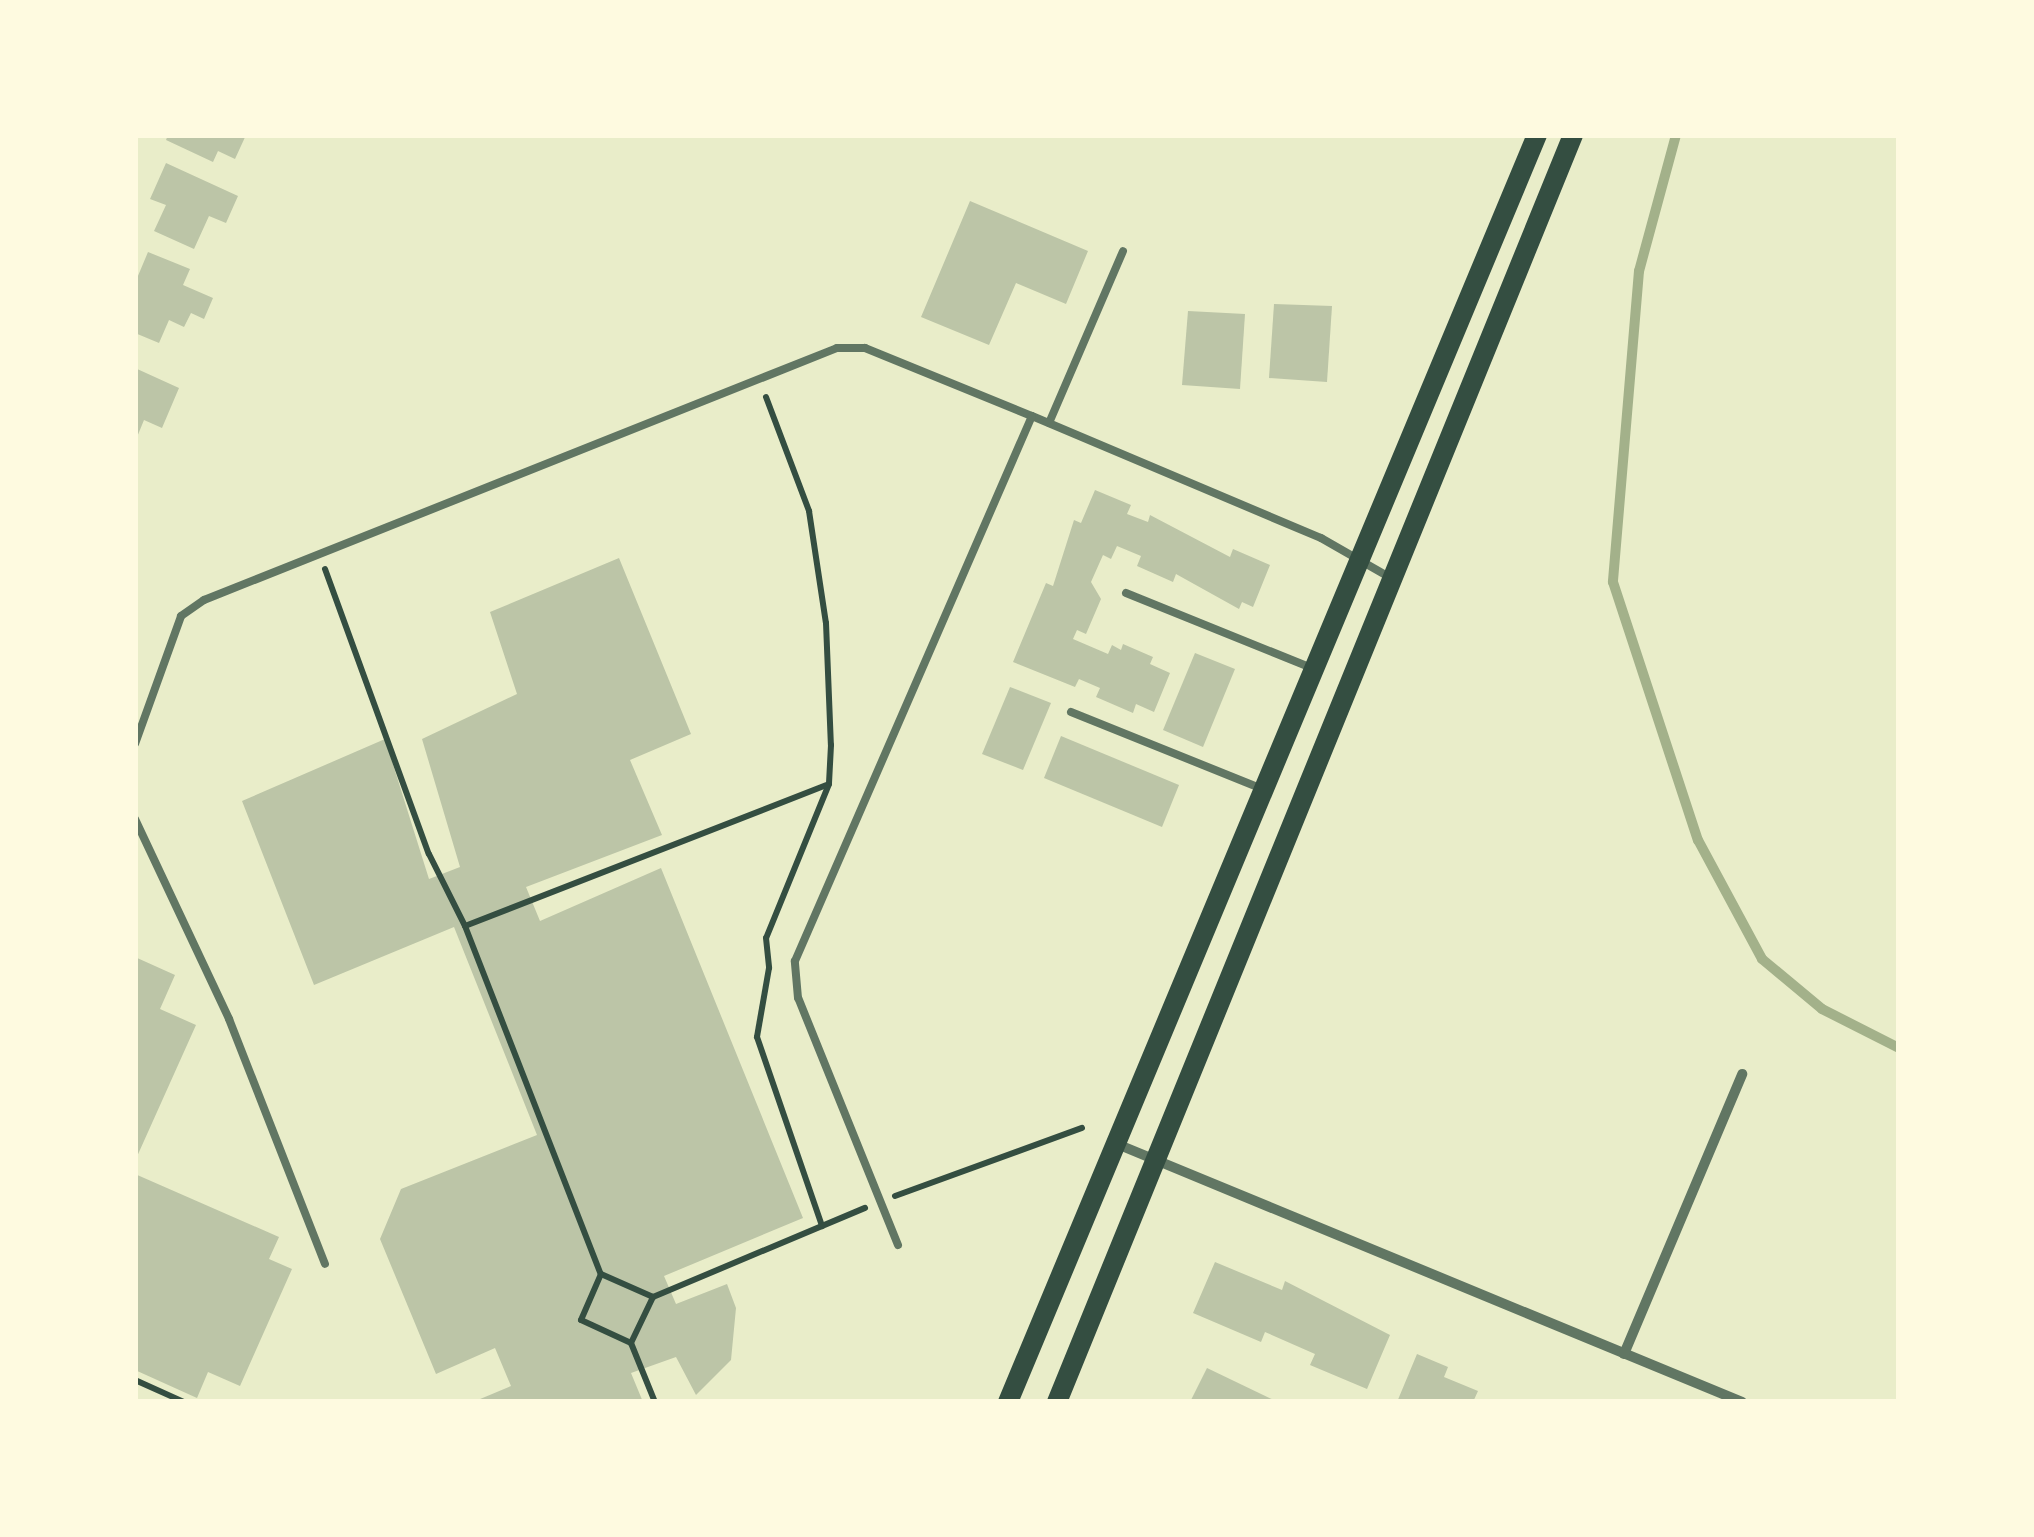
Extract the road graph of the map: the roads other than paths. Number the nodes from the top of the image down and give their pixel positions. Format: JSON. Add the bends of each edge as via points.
{"nodes":[{"id":1,"x":1537,"y":135,"type":"edge"},
{"id":2,"x":1573,"y":135,"type":"edge"},
{"id":3,"x":1123,"y":251,"type":"dead end"},
{"id":4,"x":1032,"y":416,"type":"junction"},
{"id":5,"x":1049,"y":423,"type":"junction"},
{"id":6,"x":1358,"y":557,"type":"junction"},
{"id":7,"x":1389,"y":577,"type":"junction"},
{"id":8,"x":1126,"y":593,"type":"dead end"},
{"id":9,"x":1312,"y":668,"type":"junction"},
{"id":10,"x":1071,"y":712,"type":"dead end"},
{"id":11,"x":135,"y":744,"type":"edge"},
{"id":12,"x":1263,"y":789,"type":"junction"},
{"id":13,"x":135,"y":819,"type":"edge"},
{"id":14,"x":1742,"y":1074,"type":"dead end"},
{"id":15,"x":1118,"y":1144,"type":"junction"},
{"id":16,"x":1157,"y":1165,"type":"junction"},
{"id":17,"x":898,"y":1245,"type":"dead end"},
{"id":18,"x":324,"y":1264,"type":"dead end"},
{"id":19,"x":1624,"y":1354,"type":"junction"},
{"id":20,"x":1008,"y":1402,"type":"edge"},
{"id":21,"x":1058,"y":1402,"type":"edge"},
{"id":22,"x":1742,"y":1402,"type":"edge"}],
"edges":[{"from":1,"to":6,"type":"main road"},
{"from":2,"to":7,"type":"main road"},
{"from":3,"to":5,"type":"lane"},
{"from":4,"to":5,"type":"lane"},
{"from":4,"to":11,"type":"lane","via":[[865,348],[838,348],[204,600],[182,616]]},
{"from":4,"to":17,"type":"lane","via":[[795,961],[798,998]]},
{"from":5,"to":6,"type":"lane"},
{"from":6,"to":7,"type":"lane"},
{"from":6,"to":9,"type":"main road"},
{"from":7,"to":16,"type":"main road"},
{"from":8,"to":9,"type":"lane"},
{"from":9,"to":12,"type":"main road"},
{"from":10,"to":12,"type":"lane"},
{"from":12,"to":15,"type":"main road"},
{"from":13,"to":18,"type":"lane","via":[[229,1019]]},
{"from":14,"to":19,"type":"street"},
{"from":15,"to":16,"type":"street"},
{"from":15,"to":20,"type":"main road"},
{"from":16,"to":19,"type":"street"},
{"from":16,"to":21,"type":"main road"},
{"from":19,"to":22,"type":"street"}]}
